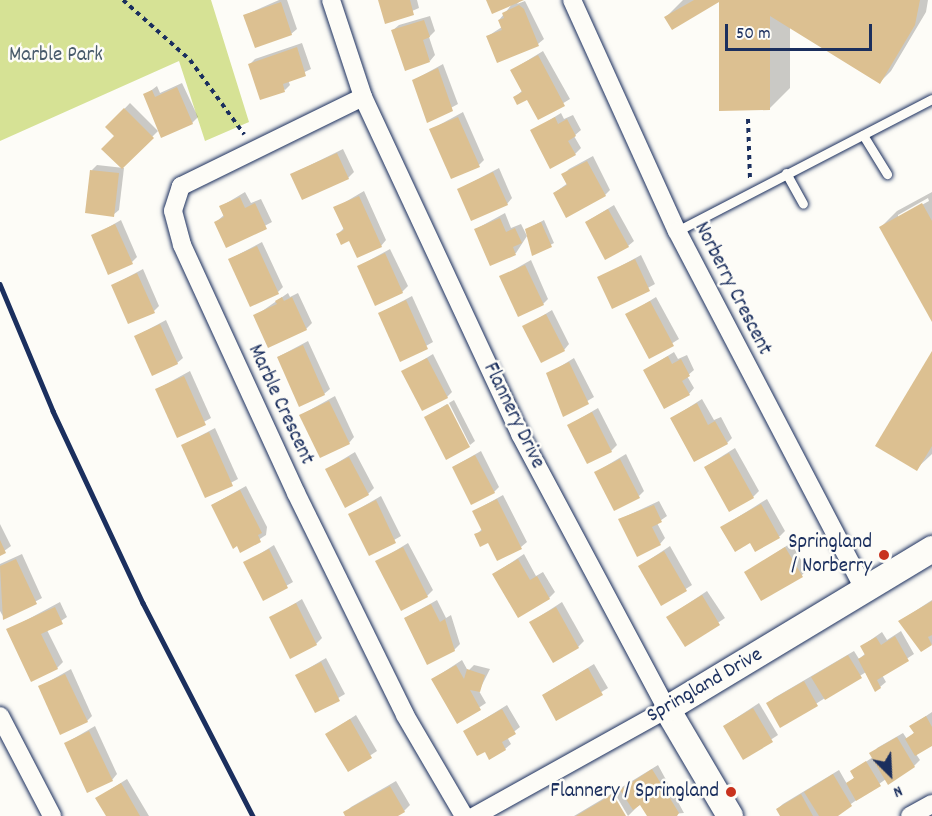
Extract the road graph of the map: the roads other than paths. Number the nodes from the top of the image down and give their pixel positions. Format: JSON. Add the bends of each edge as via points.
{"nodes":[{"id":1,"x":330,"y":0,"type":"edge"},
{"id":2,"x":572,"y":0,"type":"edge"},
{"id":3,"x":363,"y":97,"type":"junction"},
{"id":4,"x":932,"y":101,"type":"edge"},
{"id":5,"x":863,"y":135,"type":"junction"},
{"id":6,"x":786,"y":174,"type":"junction"},
{"id":7,"x":887,"y":174,"type":"dead end"},
{"id":8,"x":803,"y":204,"type":"dead end"},
{"id":9,"x":677,"y":231,"type":"junction"},
{"id":10,"x":932,"y":549,"type":"edge"},
{"id":11,"x":865,"y":591,"type":"junction"},
{"id":12,"x":667,"y":709,"type":"junction"},
{"id":13,"x":0,"y":716,"type":"edge"},
{"id":14,"x":932,"y":804,"type":"edge"},
{"id":15,"x":52,"y":816,"type":"edge"},
{"id":16,"x":464,"y":816,"type":"edge"},
{"id":17,"x":475,"y":816,"type":"edge"},
{"id":18,"x":730,"y":816,"type":"edge"},
{"id":19,"x":910,"y":816,"type":"edge"}],
"edges":[{"from":1,"to":3,"type":"street","name":"Flannery Drive"},
{"from":2,"to":9,"type":"street","name":"Norberry Crescent"},
{"from":3,"to":12,"type":"street","name":"Flannery Drive","via":[[520,434]]},
{"from":3,"to":16,"type":"street","name":"Marble Crescent","via":[[181,186],[173,211],[182,245],[296,493],[405,716]]},
{"from":4,"to":5,"type":"lane"},
{"from":5,"to":6,"type":"lane"},
{"from":5,"to":7,"type":"lane"},
{"from":6,"to":8,"type":"lane"},
{"from":6,"to":9,"type":"lane"},
{"from":9,"to":11,"type":"street","name":"Norberry Crescent"},
{"from":10,"to":11,"type":"street","name":"Springland Drive"},
{"from":11,"to":12,"type":"street","name":"Springland Drive"},
{"from":12,"to":17,"type":"street","name":"Springland Drive"},
{"from":12,"to":18,"type":"street","name":"Flannery Drive"},
{"from":13,"to":15,"type":"street"},
{"from":14,"to":19,"type":"street"}]}
